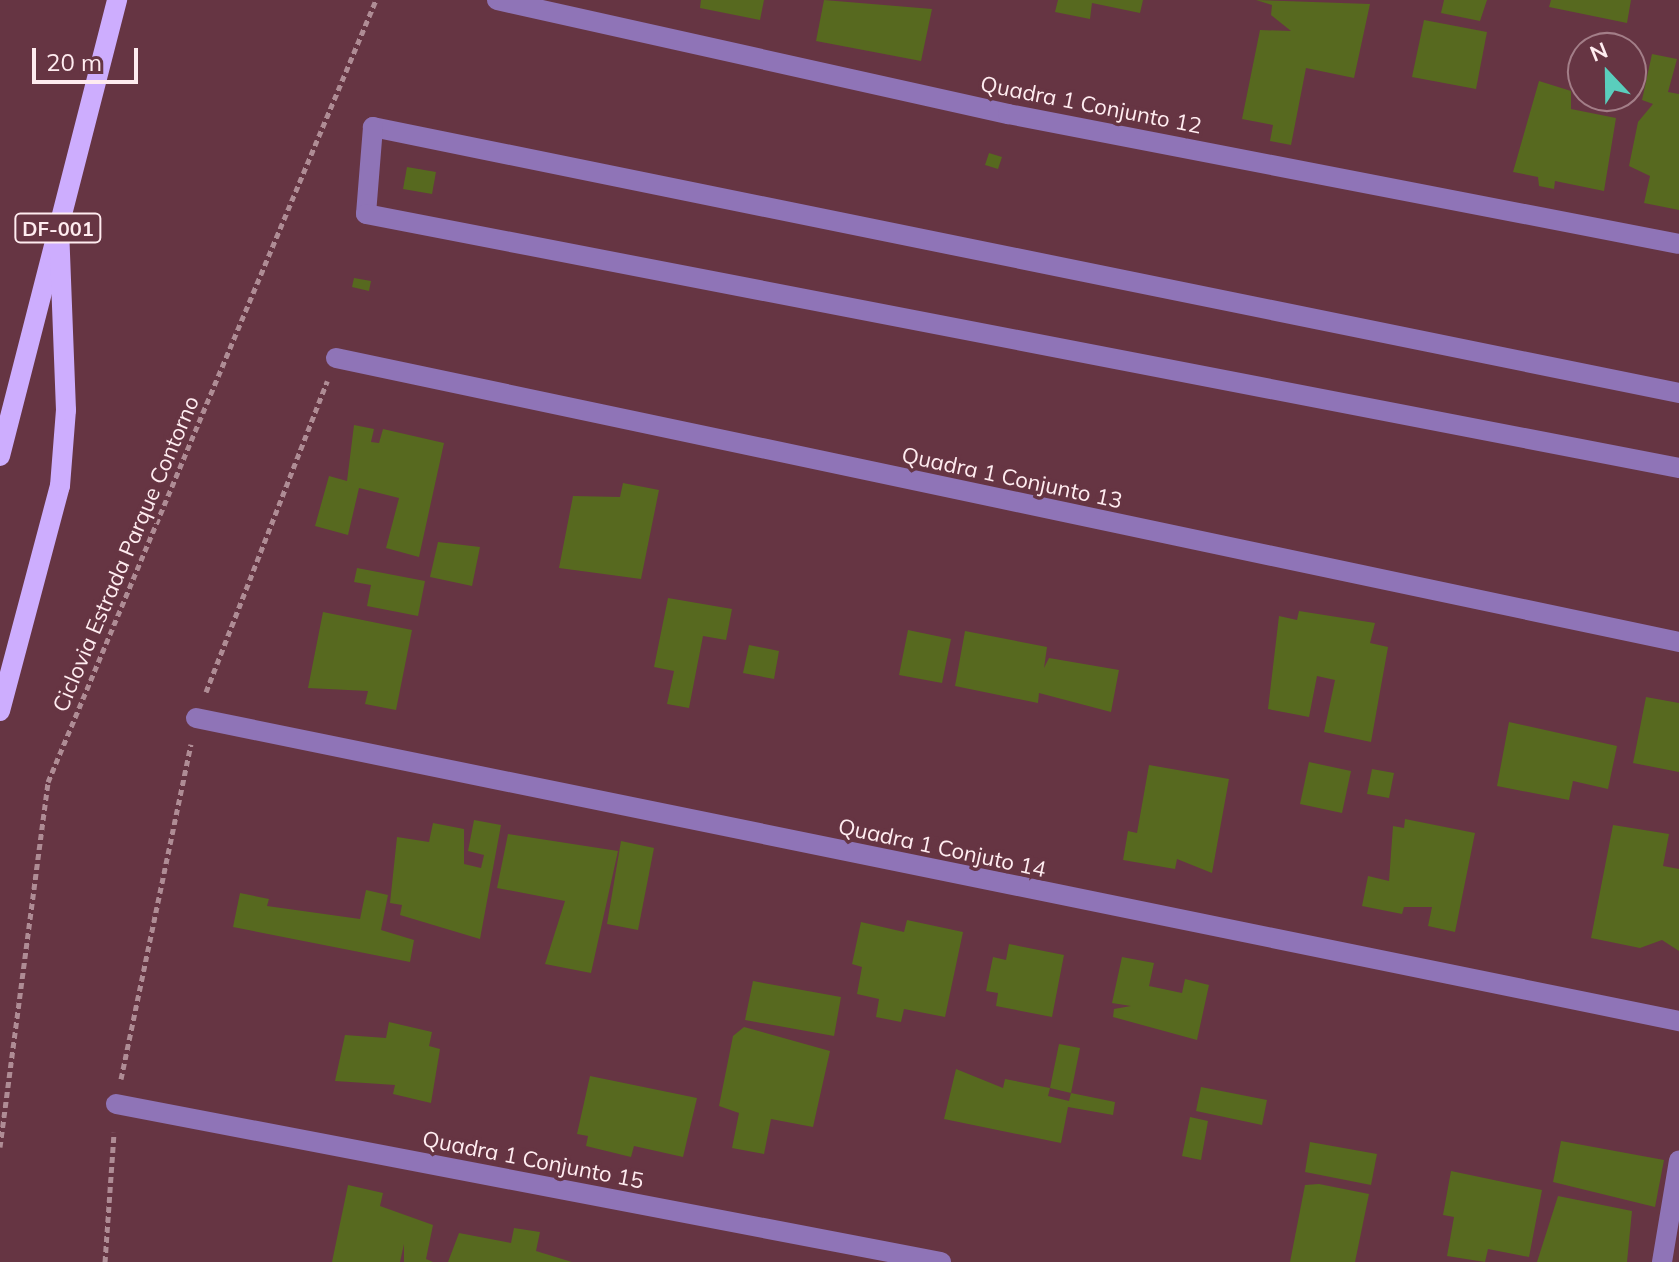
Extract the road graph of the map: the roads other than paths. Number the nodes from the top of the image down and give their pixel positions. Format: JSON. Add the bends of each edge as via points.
{"nodes":[{"id":1,"x":117,"y":0,"type":"edge"},
{"id":2,"x":497,"y":0,"type":"edge"},
{"id":3,"x":59,"y":225,"type":"junction"},
{"id":4,"x":1679,"y":244,"type":"edge"},
{"id":5,"x":336,"y":358,"type":"road end"},
{"id":6,"x":1679,"y":393,"type":"edge"},
{"id":7,"x":0,"y":456,"type":"edge"},
{"id":8,"x":1679,"y":468,"type":"edge"},
{"id":9,"x":1679,"y":642,"type":"edge"},
{"id":10,"x":0,"y":711,"type":"edge"},
{"id":11,"x":196,"y":718,"type":"road end"},
{"id":12,"x":1679,"y":1021,"type":"edge"},
{"id":13,"x":116,"y":1104,"type":"road end"},
{"id":14,"x":1679,"y":1160,"type":"edge"},
{"id":15,"x":941,"y":1262,"type":"edge"},
{"id":16,"x":1662,"y":1262,"type":"edge"}],
"edges":[{"from":1,"to":3,"type":"main road","number":"DF-001"},
{"from":2,"to":4,"type":"street","name":"Quadra 1 Conjunto 12","via":[[1008,114]]},
{"from":3,"to":7,"type":"main road","number":"DF-001"},
{"from":3,"to":10,"type":"main road","via":[[66,410],[60,486]]},
{"from":5,"to":9,"type":"street","name":"Quadra 1 Conjunto 13"},
{"from":6,"to":8,"type":"street","via":[[373,127],[366,214]]},
{"from":11,"to":12,"type":"street","name":"Quadra 1 Conjuto 14"},
{"from":13,"to":15,"type":"street","name":"Quadra 1 Conjunto 15"},
{"from":14,"to":16,"type":"street"}]}
